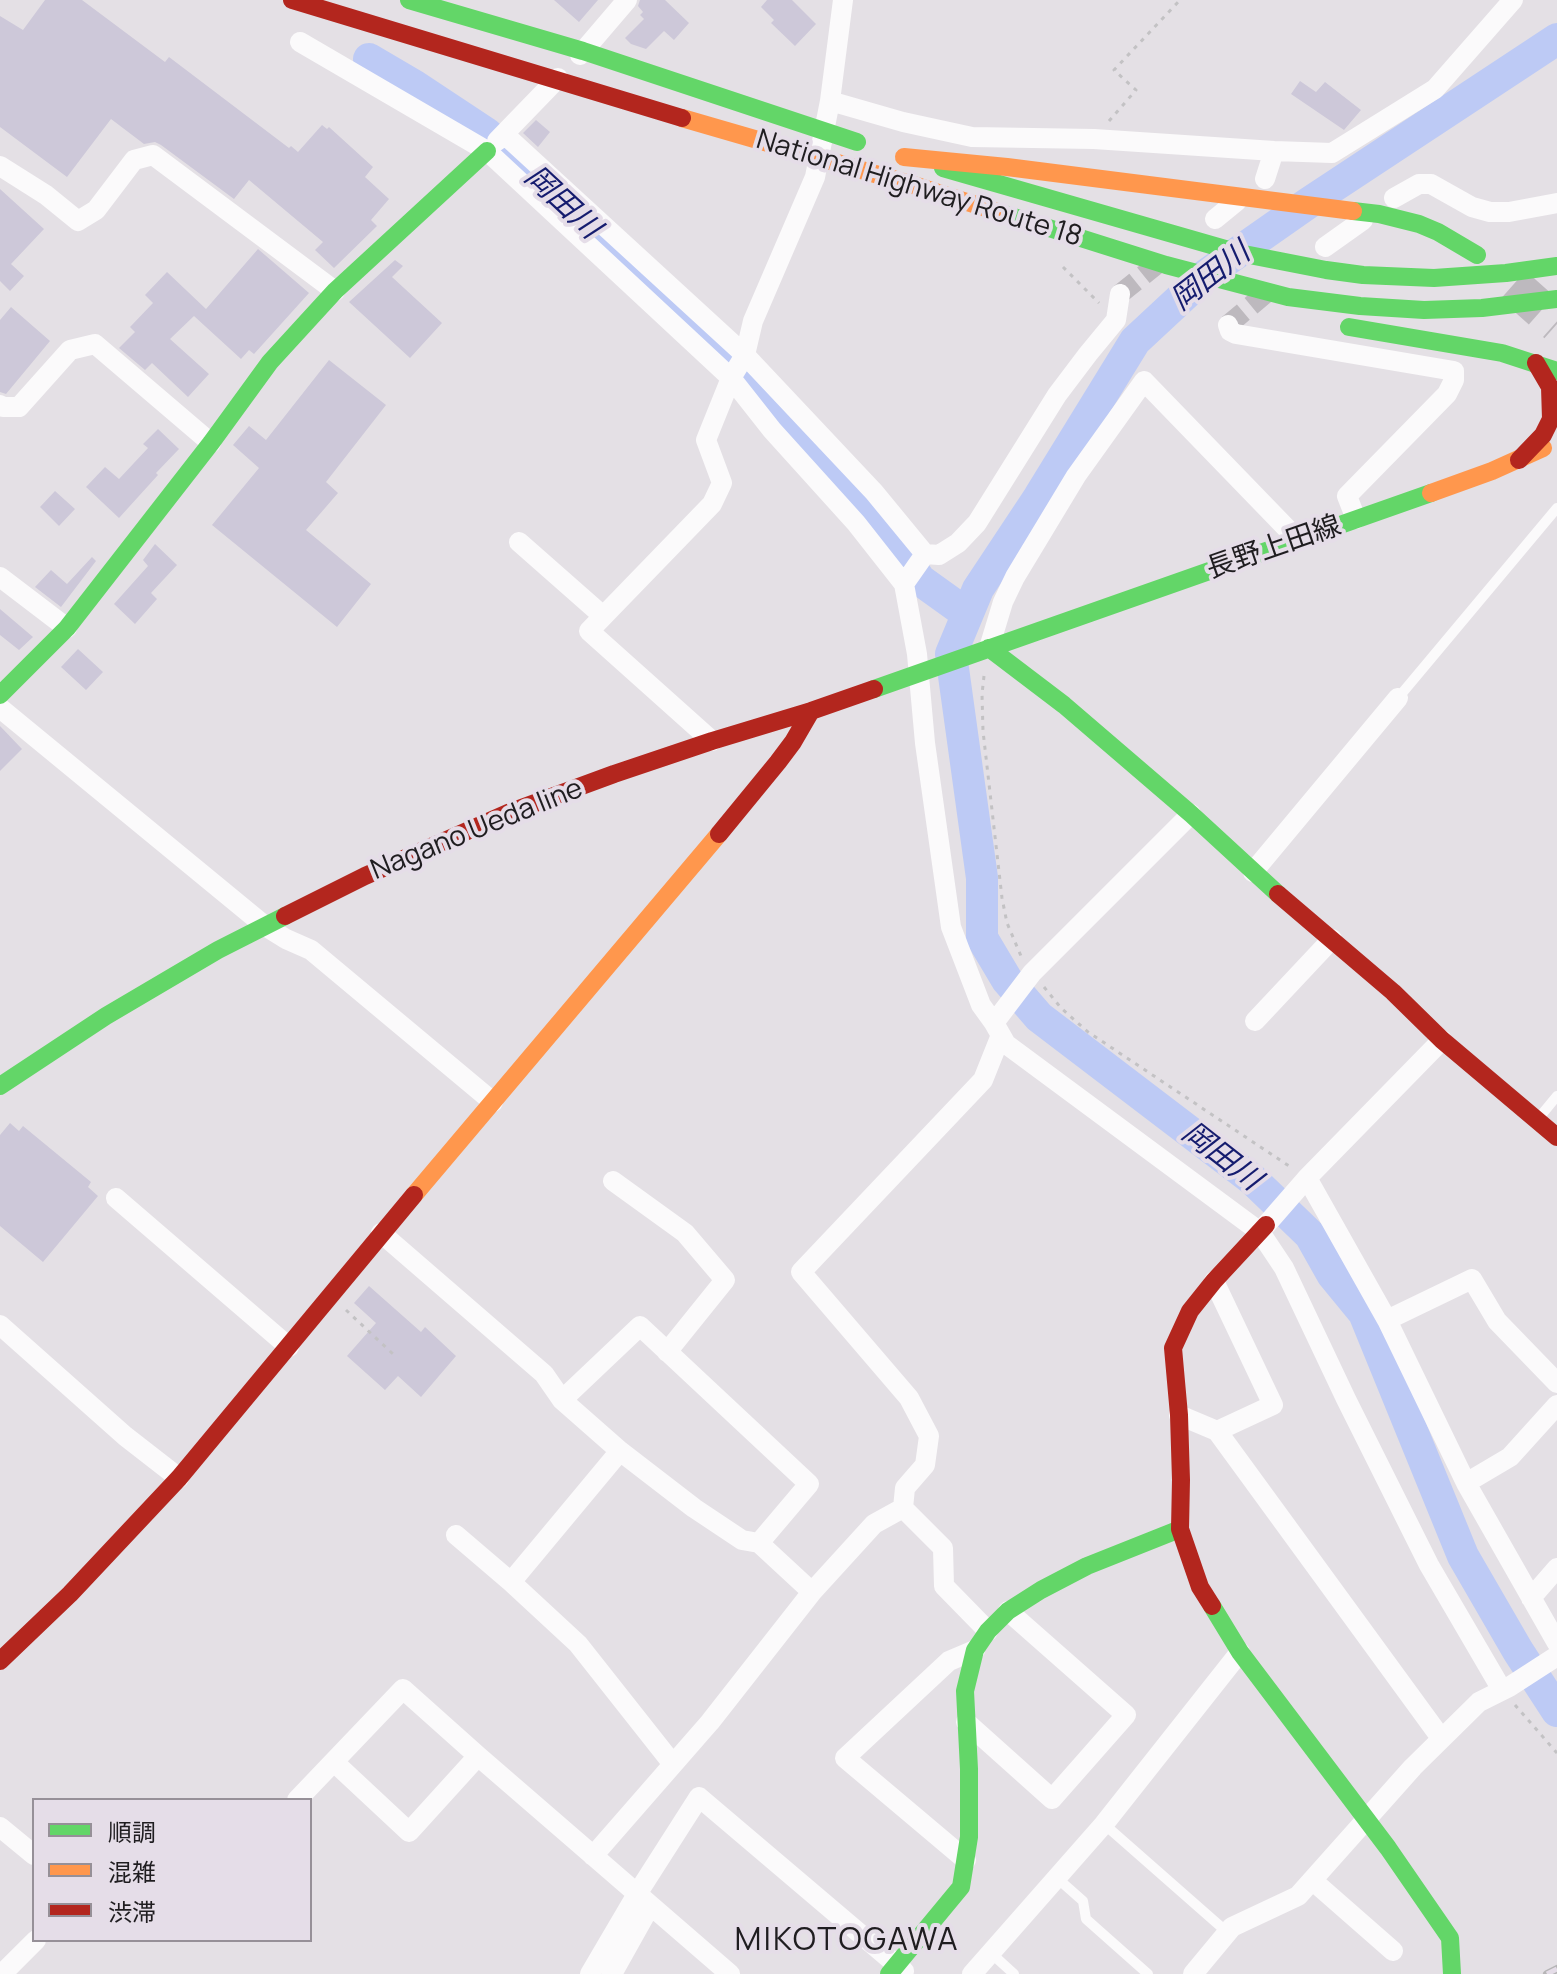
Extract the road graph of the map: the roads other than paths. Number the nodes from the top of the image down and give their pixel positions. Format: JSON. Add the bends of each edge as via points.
{"nodes":[{"id":1,"x":292,"y":0,"type":"edge"},
{"id":2,"x":409,"y":0,"type":"edge"},
{"id":3,"x":627,"y":0,"type":"edge"},
{"id":4,"x":843,"y":0,"type":"edge"},
{"id":5,"x":1513,"y":0,"type":"edge"},
{"id":6,"x":300,"y":42,"type":"dead end"},
{"id":7,"x":583,"y":51,"type":"junction"},
{"id":8,"x":556,"y":81,"type":"junction"},
{"id":9,"x":830,"y":101,"type":"junction"},
{"id":10,"x":825,"y":133,"type":"junction"},
{"id":11,"x":497,"y":141,"type":"junction"},
{"id":12,"x":1274,"y":151,"type":"junction"},
{"id":13,"x":891,"y":153,"type":"junction"},
{"id":14,"x":820,"y":158,"type":"junction"},
{"id":15,"x":0,"y":166,"type":"edge"},
{"id":16,"x":1265,"y":179,"type":"dead end"},
{"id":17,"x":920,"y":187,"type":"junction"},
{"id":18,"x":1394,"y":198,"type":"dead end"},
{"id":19,"x":1246,"y":200,"type":"junction"},
{"id":20,"x":1557,"y":203,"type":"edge"},
{"id":21,"x":1362,"y":215,"type":"junction"},
{"id":22,"x":1215,"y":219,"type":"dead end"},
{"id":23,"x":1042,"y":243,"type":"dead end"},
{"id":24,"x":1325,"y":247,"type":"dead end"},
{"id":25,"x":1477,"y":255,"type":"dead end"},
{"id":26,"x":1557,"y":266,"type":"edge"},
{"id":27,"x":335,"y":291,"type":"junction"},
{"id":28,"x":1120,"y":294,"type":"tunnel mouth"},
{"id":29,"x":1557,"y":299,"type":"edge"},
{"id":30,"x":1228,"y":325,"type":"dead end"},
{"id":31,"x":1335,"y":325,"type":"dead end"},
{"id":32,"x":1536,"y":363,"type":"junction"},
{"id":33,"x":738,"y":367,"type":"junction"},
{"id":34,"x":1557,"y":371,"type":"edge"},
{"id":35,"x":0,"y":405,"type":"edge"},
{"id":36,"x":1557,"y":442,"type":"edge"},
{"id":37,"x":211,"y":443,"type":"junction"},
{"id":38,"x":1519,"y":460,"type":"junction"},
{"id":39,"x":1557,"y":508,"type":"edge"},
{"id":40,"x":1356,"y":519,"type":"junction"},
{"id":41,"x":1298,"y":540,"type":"junction"},
{"id":42,"x":519,"y":542,"type":"dead end"},
{"id":43,"x":915,"y":569,"type":"junction"},
{"id":44,"x":0,"y":577,"type":"edge"},
{"id":45,"x":603,"y":616,"type":"junction"},
{"id":46,"x":67,"y":628,"type":"junction"},
{"id":47,"x":989,"y":648,"type":"junction"},
{"id":48,"x":918,"y":672,"type":"junction"},
{"id":49,"x":0,"y":695,"type":"edge"},
{"id":50,"x":1398,"y":698,"type":"joint"},
{"id":51,"x":0,"y":708,"type":"edge"},
{"id":52,"x":811,"y":711,"type":"junction"},
{"id":53,"x":712,"y":741,"type":"junction"},
{"id":54,"x":1191,"y":814,"type":"junction"},
{"id":55,"x":1253,"y":872,"type":"junction"},
{"id":56,"x":265,"y":926,"type":"junction"},
{"id":57,"x":1332,"y":939,"type":"junction"},
{"id":58,"x":1255,"y":1021,"type":"dead end"},
{"id":59,"x":997,"y":1029,"type":"junction"},
{"id":60,"x":1442,"y":1040,"type":"junction"},
{"id":61,"x":0,"y":1086,"type":"edge"},
{"id":62,"x":1557,"y":1096,"type":"edge"},
{"id":63,"x":493,"y":1102,"type":"junction"},
{"id":64,"x":1536,"y":1120,"type":"junction"},
{"id":65,"x":1557,"y":1137,"type":"edge"},
{"id":66,"x":613,"y":1181,"type":"dead end"},
{"id":67,"x":1302,"y":1185,"type":"junction"},
{"id":68,"x":116,"y":1198,"type":"dead end"},
{"id":69,"x":1263,"y":1228,"type":"junction"},
{"id":70,"x":381,"y":1233,"type":"junction"},
{"id":71,"x":1214,"y":1281,"type":"junction"},
{"id":72,"x":1387,"y":1320,"type":"junction"},
{"id":73,"x":0,"y":1325,"type":"edge"},
{"id":74,"x":289,"y":1347,"type":"junction"},
{"id":75,"x":667,"y":1352,"type":"junction"},
{"id":76,"x":1557,"y":1383,"type":"edge"},
{"id":77,"x":562,"y":1400,"type":"junction"},
{"id":78,"x":1557,"y":1405,"type":"edge"},
{"id":79,"x":1179,"y":1415,"type":"junction"},
{"id":80,"x":1217,"y":1431,"type":"junction"},
{"id":81,"x":620,"y":1451,"type":"junction"},
{"id":82,"x":179,"y":1478,"type":"junction"},
{"id":83,"x":1466,"y":1483,"type":"junction"},
{"id":84,"x":903,"y":1508,"type":"junction"},
{"id":85,"x":1180,"y":1529,"type":"junction"},
{"id":86,"x":456,"y":1535,"type":"dead end"},
{"id":87,"x":759,"y":1543,"type":"junction"},
{"id":88,"x":1557,"y":1568,"type":"edge"},
{"id":89,"x":511,"y":1582,"type":"junction"},
{"id":90,"x":812,"y":1592,"type":"junction"},
{"id":91,"x":1531,"y":1598,"type":"junction"},
{"id":92,"x":1008,"y":1611,"type":"junction"},
{"id":93,"x":988,"y":1631,"type":"junction"},
{"id":94,"x":1557,"y":1643,"type":"edge"},
{"id":95,"x":975,"y":1650,"type":"junction"},
{"id":96,"x":1240,"y":1652,"type":"junction"},
{"id":97,"x":1557,"y":1656,"type":"edge"},
{"id":98,"x":0,"y":1661,"type":"edge"},
{"id":99,"x":1506,"y":1689,"type":"junction"},
{"id":100,"x":966,"y":1722,"type":"junction"},
{"id":101,"x":1441,"y":1738,"type":"junction"},
{"id":102,"x":478,"y":1756,"type":"junction"},
{"id":103,"x":334,"y":1762,"type":"junction"},
{"id":104,"x":672,"y":1763,"type":"junction"},
{"id":105,"x":299,"y":1798,"type":"edge"},
{"id":106,"x":1367,"y":1820,"type":"junction"},
{"id":107,"x":1104,"y":1824,"type":"junction"},
{"id":108,"x":0,"y":1827,"type":"edge"},
{"id":109,"x":32,"y":1853,"type":"edge"},
{"id":110,"x":593,"y":1856,"type":"junction"},
{"id":111,"x":966,"y":1860,"type":"junction"},
{"id":112,"x":1057,"y":1878,"type":"junction"},
{"id":113,"x":1312,"y":1880,"type":"junction"},
{"id":114,"x":644,"y":1900,"type":"junction"},
{"id":115,"x":1228,"y":1933,"type":"junction"},
{"id":116,"x":34,"y":1942,"type":"edge"},
{"id":117,"x":1393,"y":1951,"type":"dead end"},
{"id":118,"x":991,"y":1953,"type":"junction"},
{"id":119,"x":898,"y":1971,"type":"edge"},
{"id":120,"x":2,"y":1974,"type":"edge"},
{"id":121,"x":590,"y":1974,"type":"edge"},
{"id":122,"x":612,"y":1974,"type":"edge"},
{"id":123,"x":730,"y":1974,"type":"edge"},
{"id":124,"x":972,"y":1974,"type":"edge"},
{"id":125,"x":1014,"y":1974,"type":"edge"},
{"id":126,"x":1148,"y":1974,"type":"edge"},
{"id":127,"x":1193,"y":1974,"type":"edge"},
{"id":128,"x":1452,"y":1974,"type":"edge"}],
"edges":[{"from":1,"to":8,"type":"main road","name":"National Highway Route 18"},
{"from":2,"to":7,"type":"main road","name":"National Highway Route 18"},
{"from":3,"to":7,"type":"street"},
{"from":4,"to":9,"type":"street"},
{"from":5,"to":12,"type":"street","via":[[1435,89],[1332,153]]},
{"from":6,"to":11,"type":"street"},
{"from":7,"to":8,"type":"street"},
{"from":7,"to":10,"type":"main road","name":"National Highway Route 18"},
{"from":8,"to":11,"type":"street"},
{"from":8,"to":14,"type":"main road","name":"National Highway Route 18"},
{"from":9,"to":10,"type":"street"},
{"from":9,"to":12,"type":"street","via":[[972,137]]},
{"from":10,"to":13,"type":"main road","name":"National Highway Route 18"},
{"from":10,"to":14,"type":"street"},
{"from":11,"to":27,"type":"main road"},
{"from":11,"to":33,"type":"street"},
{"from":12,"to":16,"type":"street"},
{"from":13,"to":19,"type":"main road"},
{"from":13,"to":26,"type":"main road","name":"National Highway Route 18","via":[[1292,265],[1434,278]]},
{"from":14,"to":17,"type":"main road","name":"National Highway Route 18"},
{"from":14,"to":33,"type":"street"},
{"from":15,"to":27,"type":"street","via":[[78,221],[96,210],[134,160],[153,155]]},
{"from":17,"to":23,"type":"main road"},
{"from":17,"to":29,"type":"main road","name":"National Highway Route 18","via":[[1166,265],[1288,297],[1424,310]]},
{"from":18,"to":20,"type":"street","via":[[1419,184],[1431,184],[1490,212]]},
{"from":19,"to":21,"type":"main road"},
{"from":19,"to":22,"type":"street"},
{"from":21,"to":24,"type":"street"},
{"from":21,"to":25,"type":"main road","via":[[1419,224]]},
{"from":27,"to":37,"type":"main road","via":[[270,362]]},
{"from":28,"to":43,"type":"street","via":[[1116,320],[1057,395],[977,523]]},
{"from":30,"to":40,"type":"street","via":[[1236,334],[1454,371],[1447,394],[1347,496]]},
{"from":31,"to":32,"type":"main road"},
{"from":32,"to":34,"type":"main road"},
{"from":32,"to":38,"type":"main road","via":[[1550,387],[1551,419]]},
{"from":33,"to":43,"type":"street","via":[[772,430],[856,523]]},
{"from":33,"to":43,"type":"street","via":[[874,492]]},
{"from":33,"to":45,"type":"street","via":[[706,440],[722,483],[712,504]]},
{"from":35,"to":37,"type":"street","via":[[19,407],[70,350],[95,344]]},
{"from":36,"to":38,"type":"main road","name":"長野上田線"},
{"from":37,"to":46,"type":"main road"},
{"from":38,"to":40,"type":"main road","name":"長野上田線"},
{"from":39,"to":50,"type":"lane"},
{"from":40,"to":41,"type":"main road","name":"長野上田線"},
{"from":41,"to":47,"type":"main road","name":"長野上田線"},
{"from":41,"to":47,"type":"street","via":[[1144,381],[1076,476],[1015,577]]},
{"from":42,"to":45,"type":"street"},
{"from":43,"to":48,"type":"street"},
{"from":44,"to":46,"type":"street"},
{"from":45,"to":53,"type":"street","via":[[589,631]]},
{"from":46,"to":49,"type":"main road"},
{"from":47,"to":48,"type":"main road","name":"Nagano Ueda line"},
{"from":47,"to":54,"type":"main road"},
{"from":48,"to":52,"type":"main road","name":"Nagano Ueda line"},
{"from":48,"to":59,"type":"street","via":[[951,927],[981,1005]]},
{"from":50,"to":55,"type":"street"},
{"from":51,"to":56,"type":"street"},
{"from":52,"to":53,"type":"main road","name":"Nagano Ueda line"},
{"from":52,"to":63,"type":"main road","via":[[778,762]]},
{"from":53,"to":56,"type":"main road","name":"Nagano Ueda line","via":[[508,813]]},
{"from":54,"to":55,"type":"main road"},
{"from":54,"to":59,"type":"street","via":[[1032,973]]},
{"from":55,"to":57,"type":"main road"},
{"from":56,"to":61,"type":"main road","name":"Nagano Ueda line","via":[[106,1016]]},
{"from":56,"to":63,"type":"street","via":[[311,950]]},
{"from":57,"to":58,"type":"street"},
{"from":57,"to":60,"type":"main road"},
{"from":59,"to":69,"type":"street","via":[[1006,1044]]},
{"from":59,"to":84,"type":"street","via":[[983,1080],[801,1272],[909,1398],[929,1436],[925,1465],[905,1488]]},
{"from":60,"to":64,"type":"main road"},
{"from":60,"to":67,"type":"street"},
{"from":62,"to":64,"type":"lane"},
{"from":63,"to":70,"type":"main road"},
{"from":64,"to":65,"type":"main road"},
{"from":66,"to":75,"type":"street","via":[[685,1233],[725,1280]]},
{"from":67,"to":69,"type":"street"},
{"from":67,"to":72,"type":"street"},
{"from":68,"to":74,"type":"street"},
{"from":69,"to":71,"type":"main road"},
{"from":69,"to":99,"type":"street","via":[[1429,1565]]},
{"from":70,"to":74,"type":"main road"},
{"from":70,"to":77,"type":"street","via":[[544,1374]]},
{"from":71,"to":79,"type":"main road","via":[[1190,1311],[1173,1348]]},
{"from":71,"to":80,"type":"street","via":[[1273,1405]]},
{"from":72,"to":76,"type":"street","via":[[1472,1279],[1497,1321]]},
{"from":72,"to":83,"type":"street"},
{"from":73,"to":82,"type":"street"},
{"from":74,"to":82,"type":"main road"},
{"from":75,"to":77,"type":"street","via":[[640,1326]]},
{"from":75,"to":87,"type":"street","via":[[809,1484]]},
{"from":77,"to":81,"type":"street"},
{"from":78,"to":83,"type":"street","via":[[1510,1457]]},
{"from":79,"to":80,"type":"street"},
{"from":79,"to":85,"type":"main road"},
{"from":80,"to":101,"type":"street"},
{"from":81,"to":87,"type":"street","via":[[742,1540]]},
{"from":81,"to":89,"type":"street"},
{"from":82,"to":98,"type":"main road"},
{"from":83,"to":91,"type":"street"},
{"from":84,"to":90,"type":"street","via":[[874,1524]]},
{"from":84,"to":93,"type":"street","via":[[943,1548],[944,1586]]},
{"from":85,"to":92,"type":"main road","via":[[1087,1566]]},
{"from":85,"to":96,"type":"main road","via":[[1200,1587]]},
{"from":86,"to":89,"type":"street"},
{"from":87,"to":90,"type":"street"},
{"from":88,"to":91,"type":"street"},
{"from":89,"to":104,"type":"street","via":[[578,1644]]},
{"from":90,"to":104,"type":"street"},
{"from":91,"to":94,"type":"street"},
{"from":92,"to":93,"type":"main road"},
{"from":92,"to":100,"type":"street","via":[[1126,1715],[1052,1799]]},
{"from":93,"to":95,"type":"main road"},
{"from":95,"to":100,"type":"main road","via":[[965,1691]]},
{"from":95,"to":111,"type":"street","via":[[949,1661],[845,1758]]},
{"from":96,"to":106,"type":"main road"},
{"from":96,"to":107,"type":"street"},
{"from":97,"to":99,"type":"street"},
{"from":99,"to":101,"type":"street","via":[[1479,1702]]},
{"from":100,"to":111,"type":"main road"},
{"from":101,"to":106,"type":"street"},
{"from":102,"to":103,"type":"street","via":[[403,1689]]},
{"from":102,"to":103,"type":"street","via":[[409,1832]]},
{"from":102,"to":110,"type":"street"},
{"from":103,"to":105,"type":"street"},
{"from":104,"to":110,"type":"street"},
{"from":106,"to":113,"type":"street"},
{"from":106,"to":128,"type":"main road","via":[[1450,1938]]},
{"from":107,"to":112,"type":"street"},
{"from":107,"to":115,"type":"lane"},
{"from":108,"to":109,"type":"street"},
{"from":110,"to":114,"type":"street"},
{"from":111,"to":119,"type":"main road","via":[[961,1887]]},
{"from":112,"to":118,"type":"street"},
{"from":112,"to":126,"type":"lane","via":[[1083,1901],[1086,1919]]},
{"from":113,"to":115,"type":"street","via":[[1298,1896]]},
{"from":113,"to":117,"type":"street"},
{"from":114,"to":119,"type":"street","via":[[699,1797]]},
{"from":114,"to":121,"type":"street"},
{"from":114,"to":122,"type":"street"},
{"from":114,"to":123,"type":"street"},
{"from":115,"to":127,"type":"street"},
{"from":116,"to":120,"type":"street"},
{"from":118,"to":124,"type":"street"},
{"from":118,"to":125,"type":"lane"}]}
